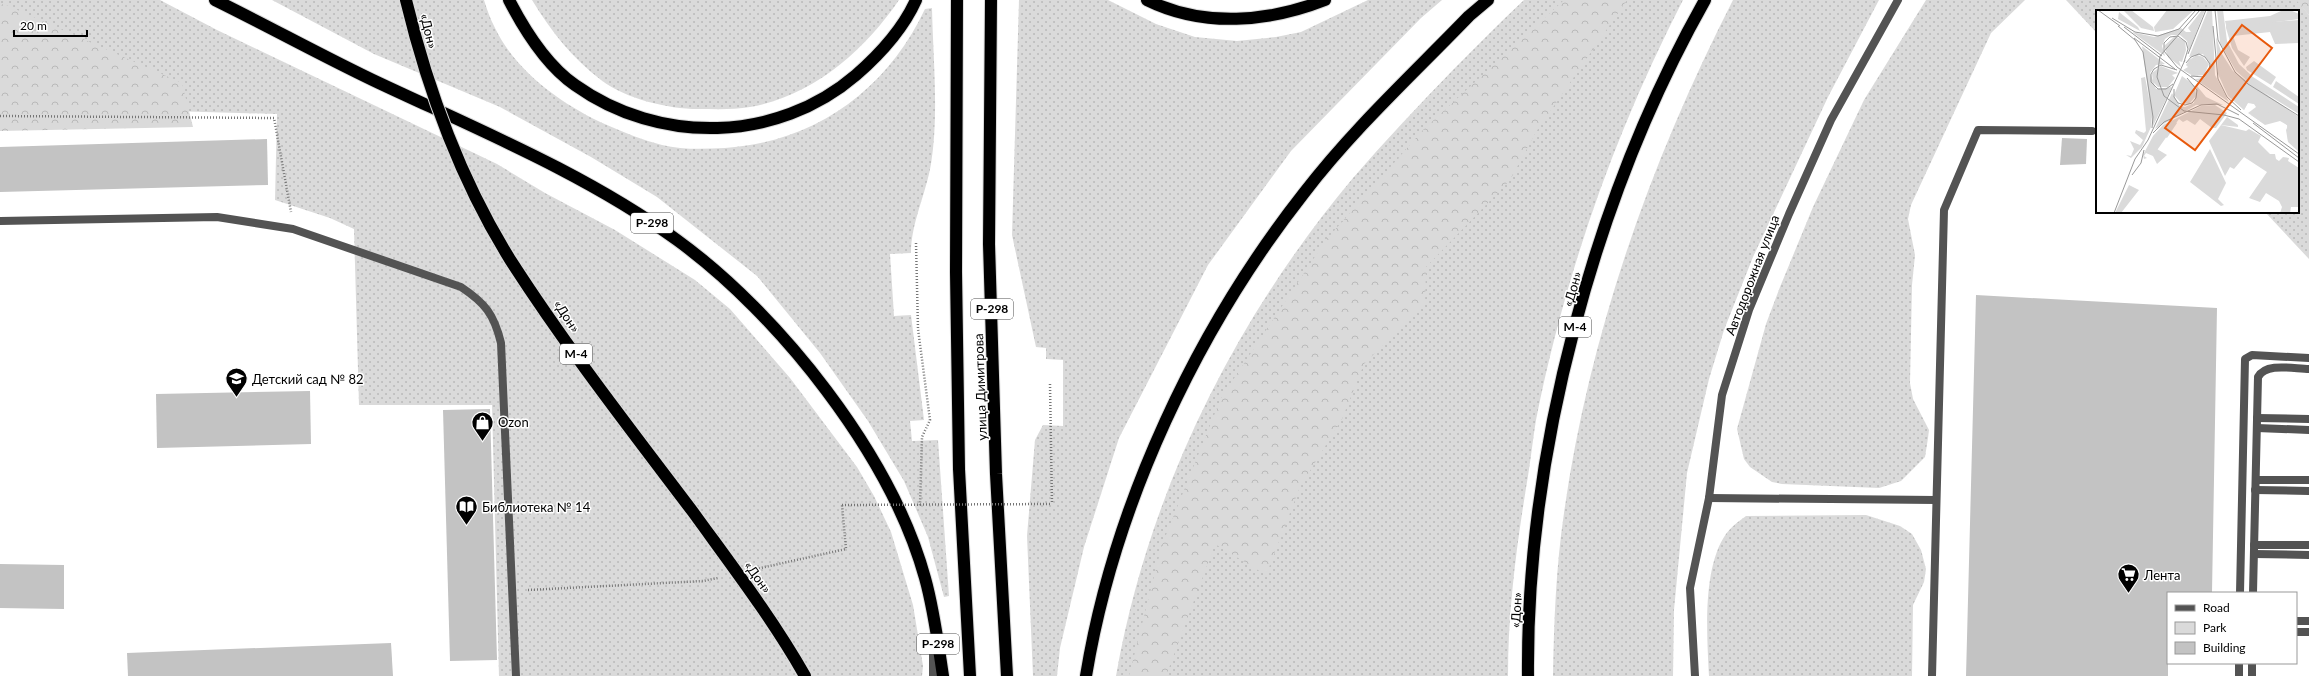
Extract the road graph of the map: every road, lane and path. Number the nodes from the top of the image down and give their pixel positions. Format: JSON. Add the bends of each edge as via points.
{"nodes":[{"id":1,"x":215,"y":0,"type":"edge"},
{"id":2,"x":406,"y":0,"type":"edge"},
{"id":3,"x":509,"y":0,"type":"edge"},
{"id":4,"x":916,"y":0,"type":"edge"},
{"id":5,"x":957,"y":0,"type":"edge"},
{"id":6,"x":991,"y":0,"type":"edge"},
{"id":7,"x":1147,"y":0,"type":"edge"},
{"id":8,"x":1325,"y":0,"type":"edge"},
{"id":9,"x":1488,"y":0,"type":"edge"},
{"id":10,"x":1705,"y":0,"type":"edge"},
{"id":11,"x":1898,"y":0,"type":"edge"},
{"id":12,"x":0,"y":116,"type":"edge"},
{"id":13,"x":2092,"y":131,"type":"dead end"},
{"id":14,"x":0,"y":222,"type":"edge"},
{"id":15,"x":294,"y":229,"type":"junction"},
{"id":16,"x":916,"y":243,"type":"dead end"},
{"id":17,"x":2309,"y":358,"type":"edge"},
{"id":18,"x":2309,"y":369,"type":"edge"},
{"id":19,"x":1050,"y":384,"type":"dead end"},
{"id":20,"x":2257,"y":418,"type":"junction"},
{"id":21,"x":2309,"y":419,"type":"edge"},
{"id":22,"x":2257,"y":428,"type":"junction"},
{"id":23,"x":2309,"y":430,"type":"edge"},
{"id":24,"x":2256,"y":480,"type":"junction"},
{"id":25,"x":2309,"y":480,"type":"edge"},
{"id":26,"x":2255,"y":490,"type":"junction"},
{"id":27,"x":2309,"y":491,"type":"edge"},
{"id":28,"x":1709,"y":498,"type":"junction"},
{"id":29,"x":1936,"y":500,"type":"junction"},
{"id":30,"x":920,"y":506,"type":"junction"},
{"id":31,"x":2254,"y":545,"type":"junction"},
{"id":32,"x":2309,"y":545,"type":"edge"},
{"id":33,"x":2254,"y":554,"type":"junction"},
{"id":34,"x":2309,"y":555,"type":"edge"},
{"id":35,"x":748,"y":571,"type":"dead end"},
{"id":36,"x":725,"y":576,"type":"dead end"},
{"id":37,"x":512,"y":591,"type":"junction"},
{"id":38,"x":2240,"y":592,"type":"edge"},
{"id":39,"x":2253,"y":592,"type":"edge"},
{"id":40,"x":933,"y":611,"type":"junction"},
{"id":41,"x":2297,"y":621,"type":"edge"},
{"id":42,"x":2309,"y":621,"type":"edge"},
{"id":43,"x":2297,"y":632,"type":"edge"},
{"id":44,"x":2309,"y":632,"type":"edge"},
{"id":45,"x":2239,"y":664,"type":"edge"},
{"id":46,"x":2252,"y":664,"type":"edge"},
{"id":47,"x":516,"y":676,"type":"edge"},
{"id":48,"x":805,"y":676,"type":"edge"},
{"id":49,"x":933,"y":676,"type":"edge"},
{"id":50,"x":943,"y":676,"type":"edge"},
{"id":51,"x":970,"y":676,"type":"edge"},
{"id":52,"x":1007,"y":676,"type":"edge"},
{"id":53,"x":1086,"y":676,"type":"edge"},
{"id":54,"x":1528,"y":676,"type":"edge"},
{"id":55,"x":1695,"y":676,"type":"edge"},
{"id":56,"x":1932,"y":676,"type":"edge"},
{"id":57,"x":2239,"y":676,"type":"edge"},
{"id":58,"x":2252,"y":676,"type":"edge"}],
"edges":[{"from":1,"to":40,"type":"highway","number":"Р-298","via":[[604,193],[676,239],[721,274],[764,317],[825,389],[873,459],[893,494],[909,534]]},
{"from":2,"to":48,"type":"highway","name":"«Дон»","number":"М-4","bridge":true,"via":[[429,83],[446,131],[467,180],[511,259],[583,364],[758,599]]},
{"from":3,"to":4,"type":"highway","via":[[537,46],[553,66],[574,85],[619,111],[645,120],[689,128],[739,127],[768,122],[822,100],[870,63],[887,44]]},
{"from":5,"to":51,"type":"highway","name":"улица Димитрова","via":[[958,461]]},
{"from":6,"to":52,"type":"highway","name":"улица Димитрова","number":"Р-298","via":[[989,244],[996,474]]},
{"from":7,"to":8,"type":"highway","via":[[1177,11],[1231,20],[1264,18],[1298,11]]},
{"from":9,"to":53,"type":"highway","via":[[1469,16],[1342,148],[1304,192],[1240,284],[1192,366],[1150,455],[1130,506],[1114,560]]},
{"from":10,"to":54,"type":"highway","name":"«Дон»","number":"М-4","via":[[1658,93],[1628,165],[1586,285],[1559,390],[1539,505],[1531,586]]},
{"from":11,"to":28,"type":"street","name":"Автодорожная улица","via":[[1832,120],[1749,310],[1722,395]]},
{"from":12,"to":15,"type":"path","via":[[274,118]]},
{"from":13,"to":29,"type":"street","via":[[1978,130],[1944,210]]},
{"from":14,"to":15,"type":"street","via":[[217,217]]},
{"from":15,"to":37,"type":"street","via":[[461,287],[481,300],[495,322],[501,343]]},
{"from":16,"to":30,"type":"path","via":[[918,329],[930,420],[922,437]]},
{"from":17,"to":38,"type":"street","via":[[2252,355],[2245,358]]},
{"from":18,"to":20,"type":"street","via":[[2268,368],[2260,372]]},
{"from":19,"to":30,"type":"path","bridge":true,"via":[[1052,504]]},
{"from":20,"to":21,"type":"street"},
{"from":20,"to":22,"type":"street"},
{"from":22,"to":23,"type":"street"},
{"from":22,"to":24,"type":"street"},
{"from":24,"to":25,"type":"street"},
{"from":24,"to":26,"type":"street"},
{"from":26,"to":27,"type":"street"},
{"from":26,"to":31,"type":"street"},
{"from":28,"to":29,"type":"street"},
{"from":28,"to":55,"type":"street","name":"Автодорожная улица","via":[[1690,588]]},
{"from":29,"to":56,"type":"street"},
{"from":30,"to":35,"type":"path","bridge":true,"via":[[842,505],[846,549]]},
{"from":31,"to":32,"type":"street"},
{"from":31,"to":33,"type":"street"},
{"from":33,"to":34,"type":"street"},
{"from":33,"to":39,"type":"street"},
{"from":36,"to":37,"type":"path","via":[[703,581]]},
{"from":37,"to":47,"type":"street"},
{"from":40,"to":49,"type":"street"},
{"from":40,"to":50,"type":"highway","number":"Р-298"},
{"from":41,"to":42,"type":"street"},
{"from":43,"to":44,"type":"street"},
{"from":45,"to":57,"type":"street"},
{"from":46,"to":58,"type":"street"}]}
